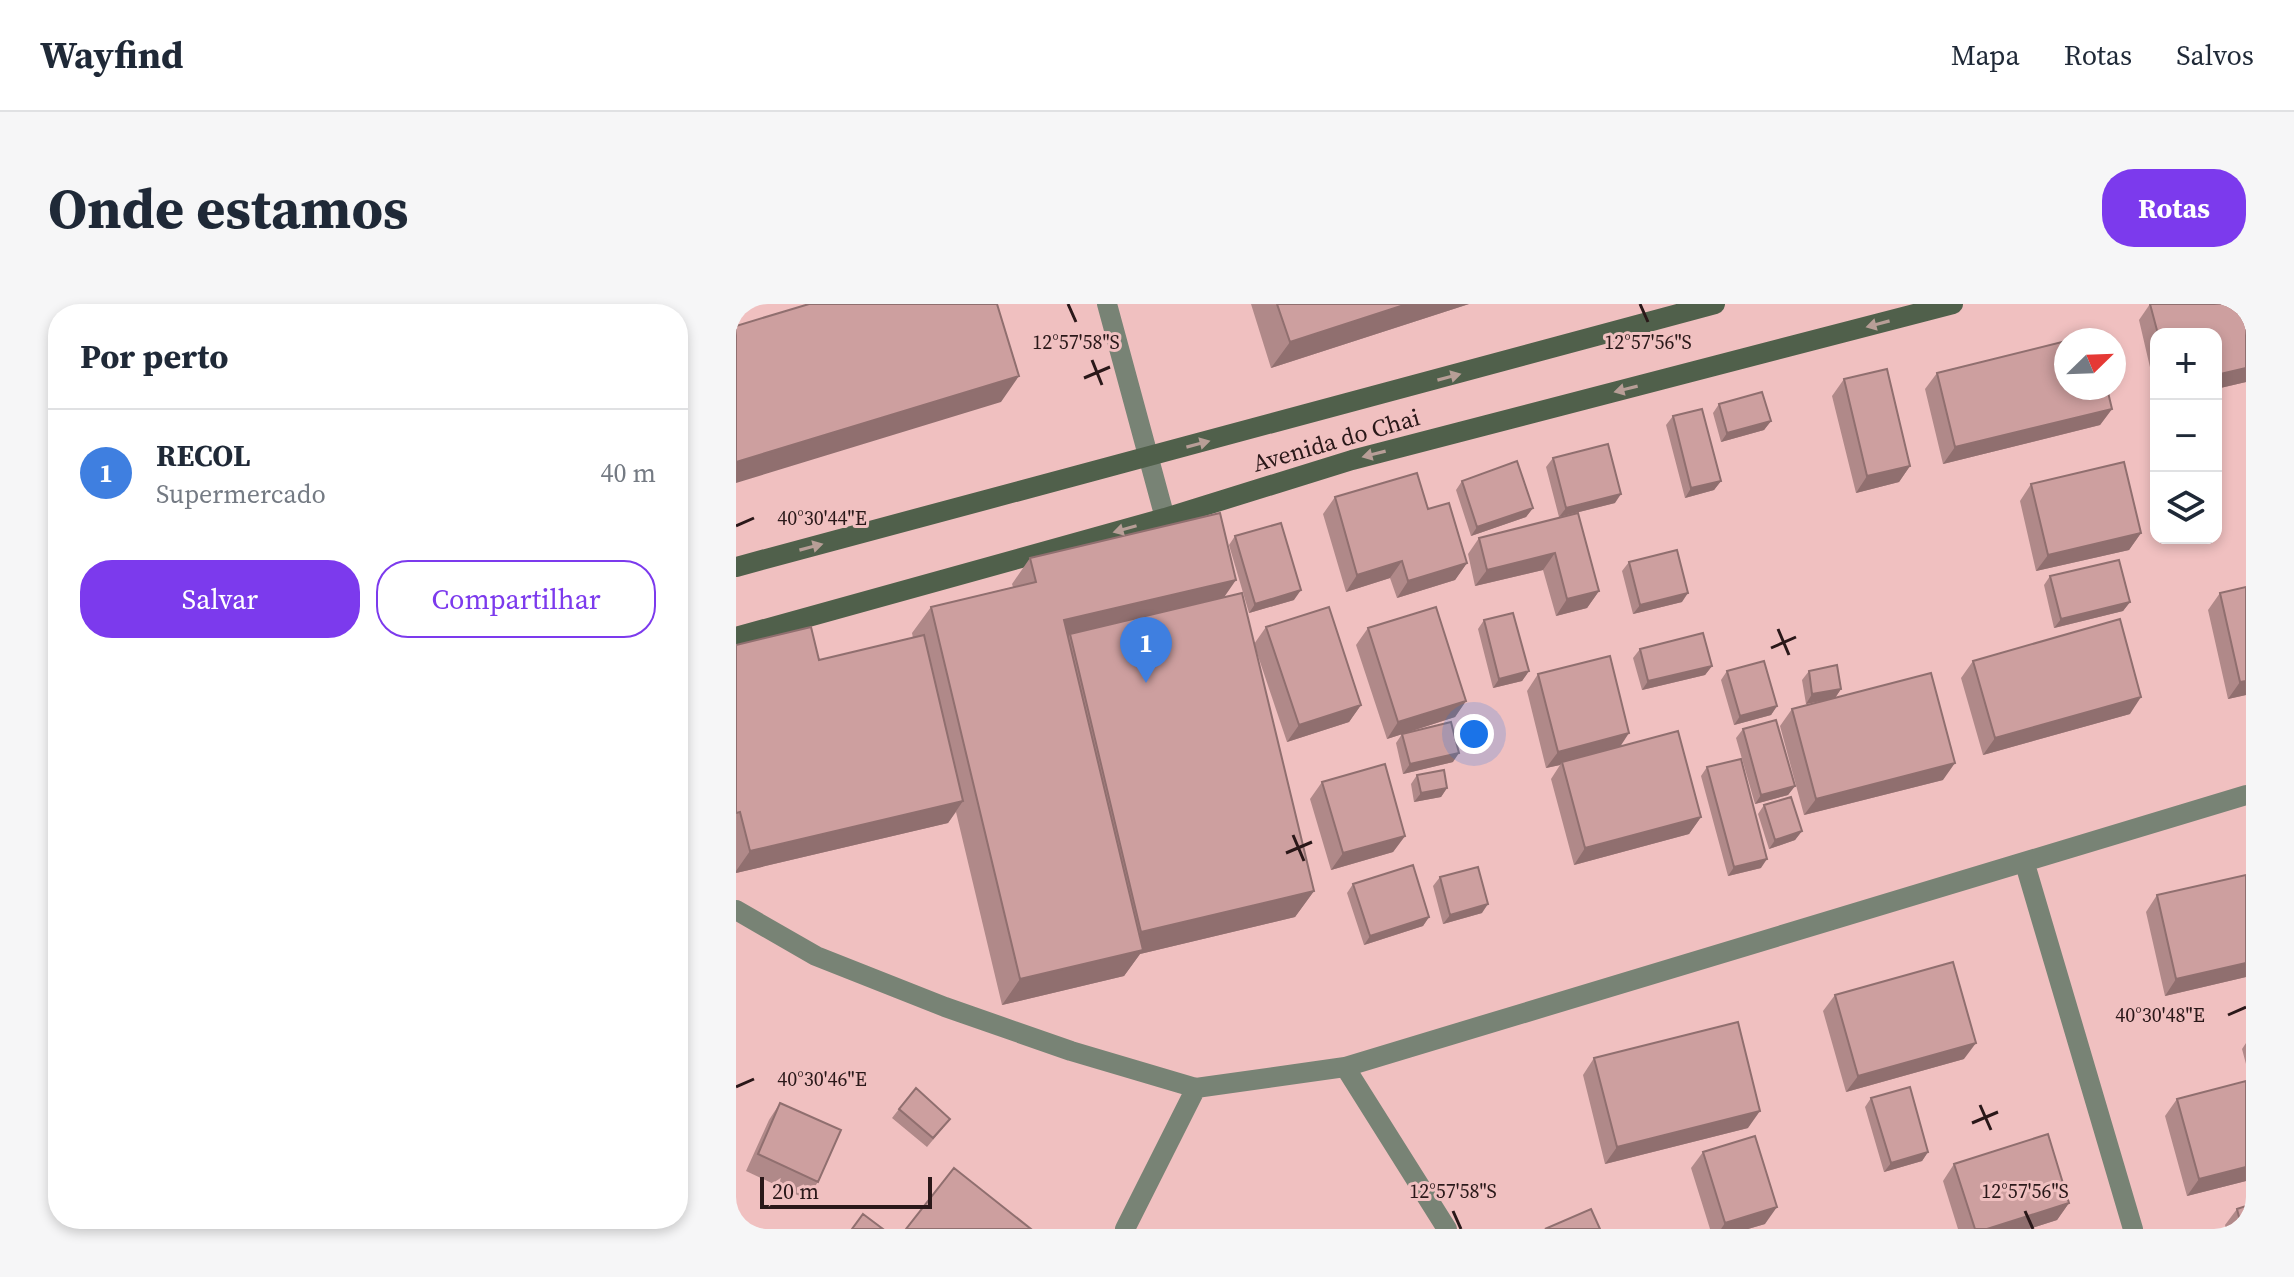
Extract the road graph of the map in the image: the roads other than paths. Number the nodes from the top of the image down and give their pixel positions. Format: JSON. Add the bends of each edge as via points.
{"nodes":[{"id":1,"x":1107,"y":304,"type":"edge"},
{"id":2,"x":1715,"y":304,"type":"edge"},
{"id":3,"x":1953,"y":304,"type":"edge"},
{"id":4,"x":1150,"y":457,"type":"junction"},
{"id":5,"x":1165,"y":518,"type":"junction"},
{"id":6,"x":736,"y":567,"type":"edge"},
{"id":7,"x":736,"y":637,"type":"edge"},
{"id":8,"x":2246,"y":795,"type":"edge"},
{"id":9,"x":2025,"y":864,"type":"junction"},
{"id":10,"x":736,"y":910,"type":"edge"},
{"id":11,"x":1345,"y":1067,"type":"junction"},
{"id":12,"x":1196,"y":1088,"type":"junction"},
{"id":13,"x":1125,"y":1229,"type":"edge"},
{"id":14,"x":1447,"y":1229,"type":"edge"},
{"id":15,"x":2133,"y":1229,"type":"edge"}],
"edges":[{"from":1,"to":4,"type":"street"},
{"from":4,"to":2,"type":"main road","name":"Avenida do Chai","one_way":true},
{"from":3,"to":5,"type":"main road","name":"Avenida do Chai","one_way":true,"via":[[1352,460]]},
{"from":4,"to":5,"type":"street"},
{"from":6,"to":4,"type":"main road","name":"Avenida do Chai","one_way":true},
{"from":5,"to":7,"type":"main road","name":"Avenida do Chai","one_way":true},
{"from":8,"to":9,"type":"street"},
{"from":9,"to":11,"type":"street"},
{"from":9,"to":15,"type":"street"},
{"from":10,"to":12,"type":"street","via":[[816,956],[945,1007]]},
{"from":11,"to":12,"type":"street"},
{"from":11,"to":14,"type":"street"},
{"from":12,"to":13,"type":"street"}]}
